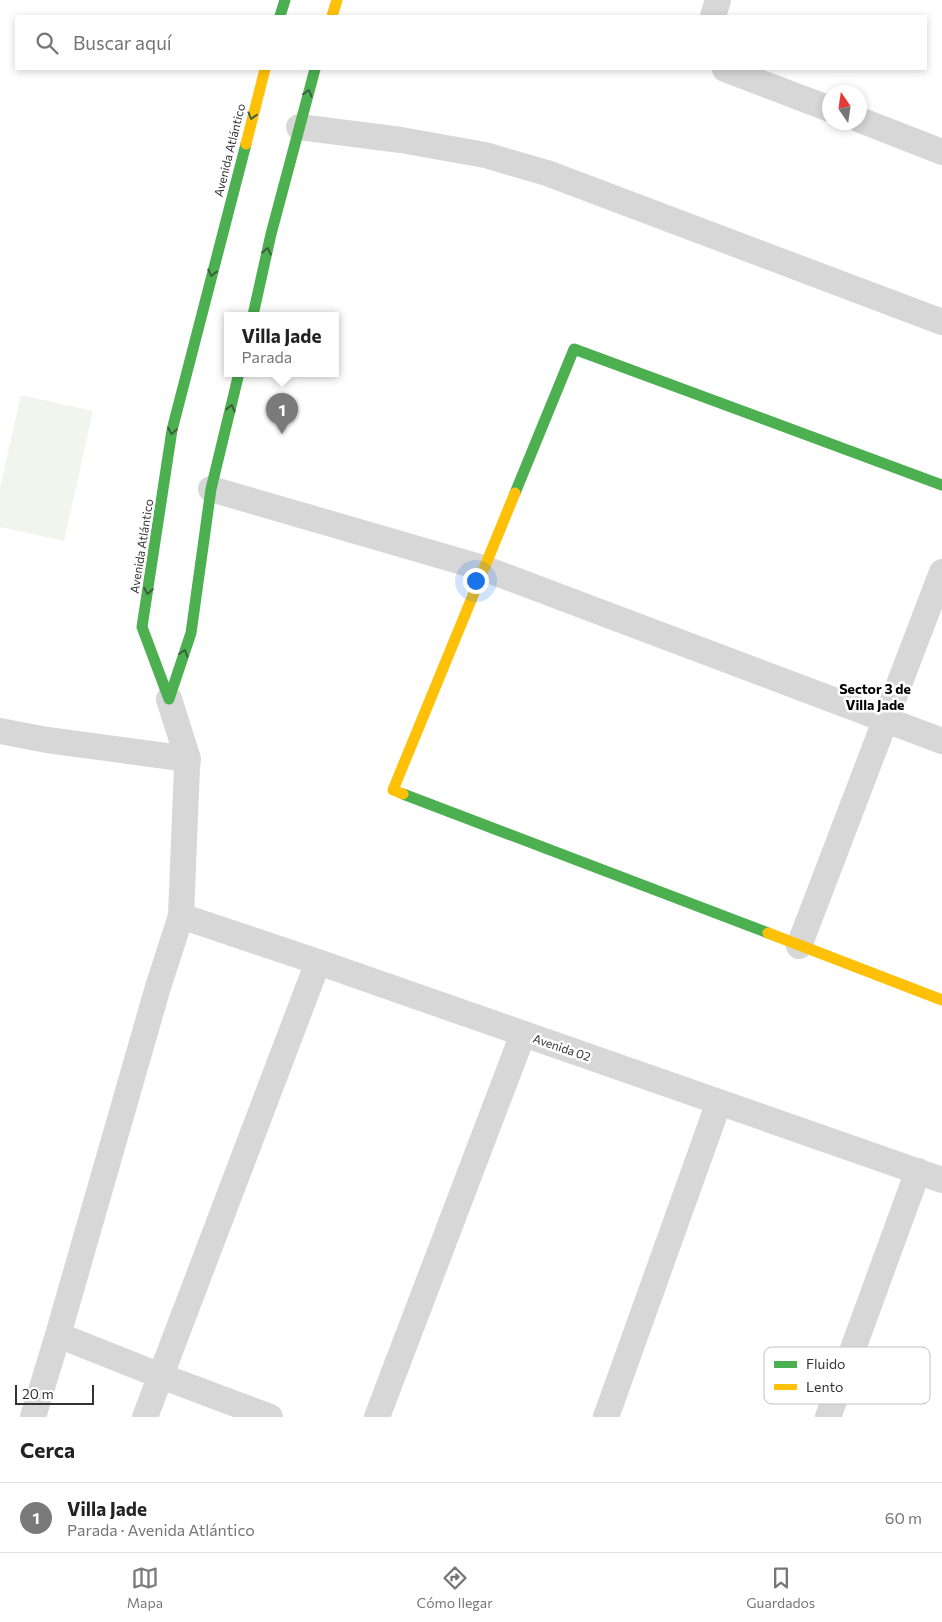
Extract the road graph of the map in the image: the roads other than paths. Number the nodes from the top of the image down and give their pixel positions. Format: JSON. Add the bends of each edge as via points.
{"nodes":[{"id":1,"x":285,"y":0,"type":"edge"},
{"id":2,"x":337,"y":0,"type":"edge"},
{"id":3,"x":718,"y":0,"type":"edge"},
{"id":4,"x":280,"y":15,"type":"edge"},
{"id":5,"x":332,"y":15,"type":"edge"},
{"id":6,"x":713,"y":15,"type":"edge"},
{"id":7,"x":265,"y":70,"type":"edge"},
{"id":8,"x":316,"y":70,"type":"edge"},
{"id":9,"x":728,"y":70,"type":"edge"},
{"id":10,"x":822,"y":106,"type":"edge"},
{"id":11,"x":867,"y":123,"type":"edge"},
{"id":12,"x":299,"y":127,"type":"junction"},
{"id":13,"x":942,"y":152,"type":"edge"},
{"id":14,"x":254,"y":312,"type":"edge"},
{"id":15,"x":942,"y":322,"type":"edge"},
{"id":16,"x":238,"y":377,"type":"edge"},
{"id":17,"x":942,"y":485,"type":"edge"},
{"id":18,"x":211,"y":489,"type":"junction"},
{"id":19,"x":483,"y":568,"type":"junction"},
{"id":20,"x":942,"y":572,"type":"edge"},
{"id":21,"x":169,"y":699,"type":"junction"},
{"id":22,"x":885,"y":720,"type":"junction"},
{"id":23,"x":0,"y":731,"type":"edge"},
{"id":24,"x":942,"y":741,"type":"edge"},
{"id":25,"x":188,"y":759,"type":"junction"},
{"id":26,"x":181,"y":916,"type":"junction"},
{"id":27,"x":799,"y":946,"type":"junction"},
{"id":28,"x":318,"y":962,"type":"junction"},
{"id":29,"x":942,"y":1000,"type":"edge"},
{"id":30,"x":523,"y":1034,"type":"junction"},
{"id":31,"x":719,"y":1102,"type":"junction"},
{"id":32,"x":930,"y":1176,"type":"edge"},
{"id":33,"x":58,"y":1335,"type":"junction"},
{"id":34,"x":858,"y":1347,"type":"edge"},
{"id":35,"x":161,"y":1376,"type":"junction"},
{"id":36,"x":834,"y":1404,"type":"edge"},
{"id":37,"x":33,"y":1417,"type":"edge"},
{"id":38,"x":145,"y":1417,"type":"edge"},
{"id":39,"x":270,"y":1417,"type":"edge"},
{"id":40,"x":377,"y":1417,"type":"edge"},
{"id":41,"x":606,"y":1417,"type":"edge"},
{"id":42,"x":828,"y":1417,"type":"edge"}],
"edges":[{"from":1,"to":4,"type":"street"},
{"from":2,"to":5,"type":"street"},
{"from":3,"to":6,"type":"street"},
{"from":7,"to":21,"type":"street","name":"Avenida Atlántico","one_way":true,"via":[[172,430],[142,627]]},
{"from":12,"to":8,"type":"street","one_way":true},
{"from":9,"to":10,"type":"street"},
{"from":11,"to":13,"type":"street"},
{"from":14,"to":12,"type":"street","one_way":true},
{"from":12,"to":15,"type":"street","via":[[401,140],[485,156],[547,173]]},
{"from":18,"to":16,"type":"street","one_way":true},
{"from":17,"to":19,"type":"street","via":[[574,349]]},
{"from":18,"to":19,"type":"street"},
{"from":21,"to":18,"type":"street","one_way":true,"via":[[191,633]]},
{"from":19,"to":22,"type":"street"},
{"from":19,"to":27,"type":"street","via":[[393,790]]},
{"from":20,"to":22,"type":"street"},
{"from":21,"to":25,"type":"street"},
{"from":22,"to":24,"type":"street"},
{"from":22,"to":27,"type":"street"},
{"from":23,"to":25,"type":"street"},
{"from":25,"to":26,"type":"street"},
{"from":26,"to":28,"type":"street","name":"Avenida 02"},
{"from":26,"to":33,"type":"street"},
{"from":27,"to":29,"type":"street"},
{"from":28,"to":30,"type":"street","name":"Avenida 02"},
{"from":28,"to":35,"type":"street"},
{"from":30,"to":31,"type":"street","name":"Avenida 02"},
{"from":30,"to":40,"type":"street"},
{"from":31,"to":32,"type":"street","name":"Avenida 02"},
{"from":31,"to":41,"type":"street"},
{"from":32,"to":34,"type":"street"},
{"from":33,"to":35,"type":"street"},
{"from":33,"to":37,"type":"street"},
{"from":35,"to":38,"type":"street"},
{"from":35,"to":39,"type":"street"},
{"from":36,"to":42,"type":"street"}]}
